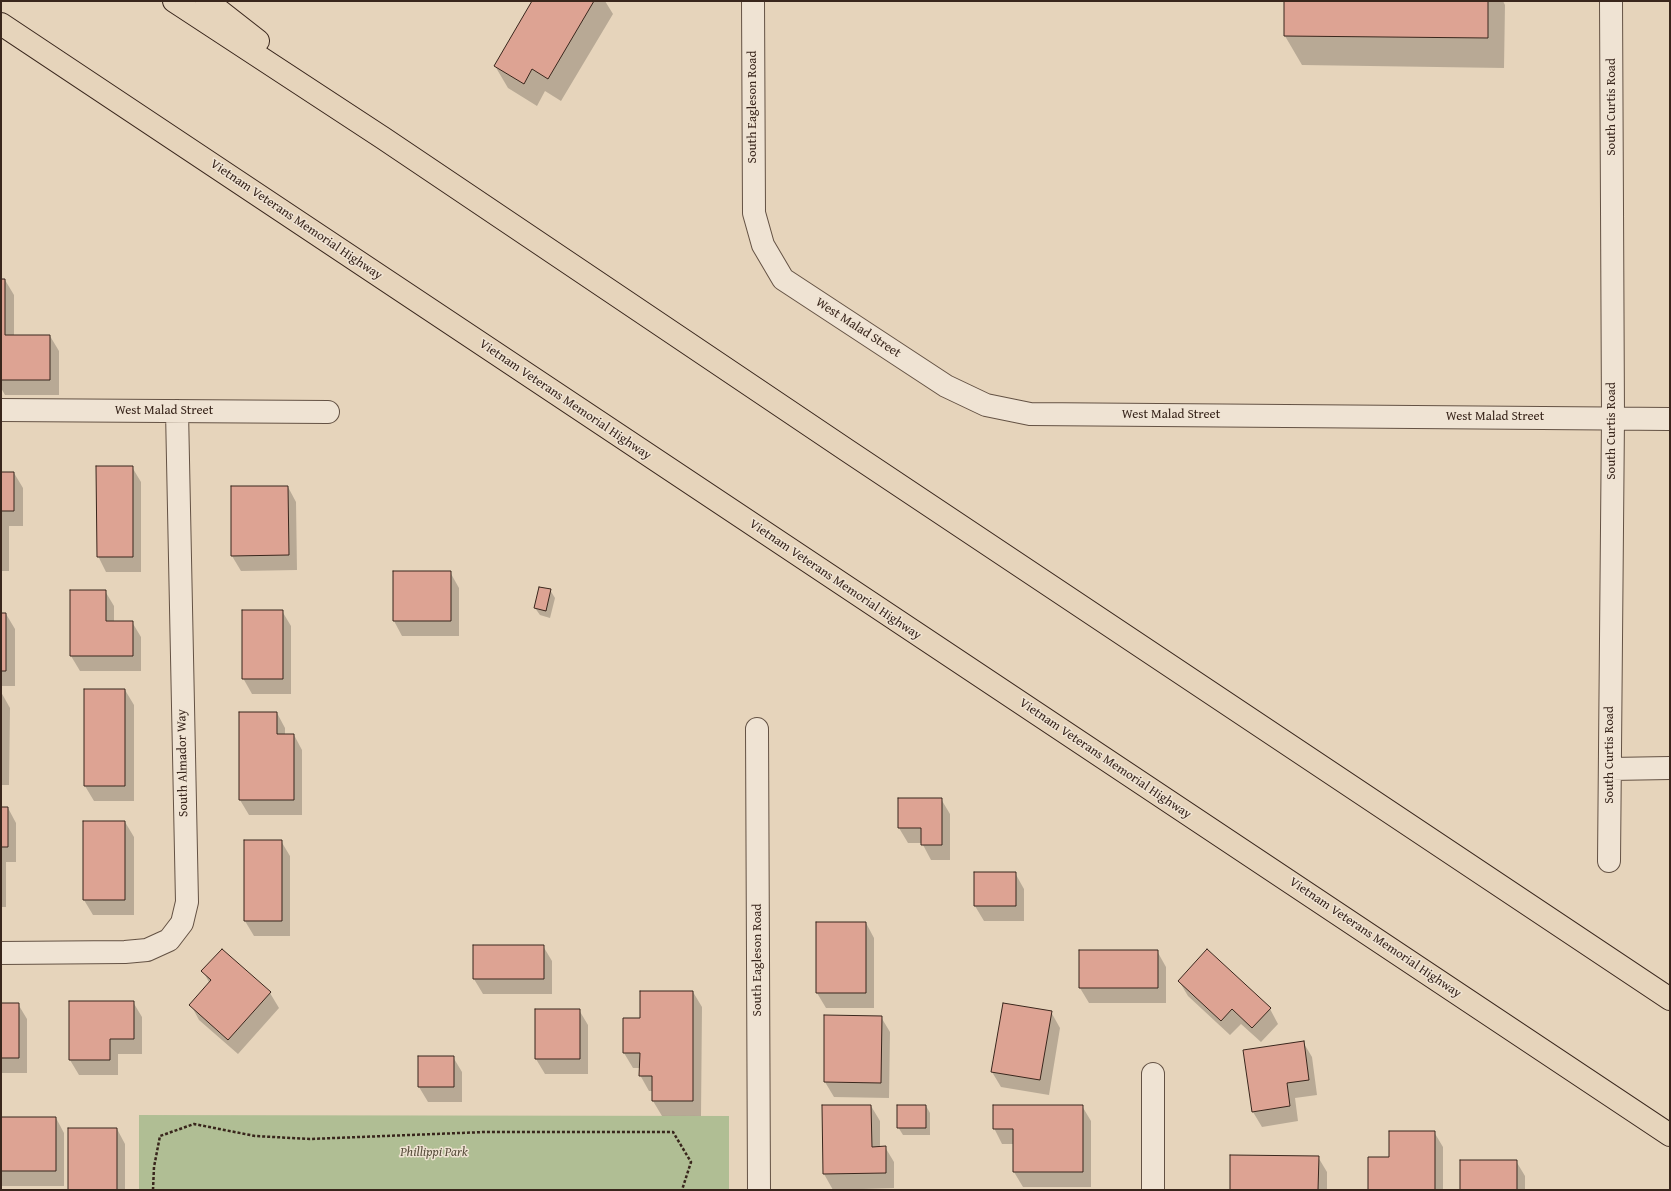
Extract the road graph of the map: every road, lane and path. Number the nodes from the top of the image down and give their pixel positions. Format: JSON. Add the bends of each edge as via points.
{"nodes":[{"id":1,"x":174,"y":1,"type":"edge"},
{"id":2,"x":207,"y":1,"type":"edge"},
{"id":3,"x":753,"y":1,"type":"edge"},
{"id":4,"x":1611,"y":1,"type":"edge"},
{"id":5,"x":1,"y":24,"type":"edge"},
{"id":6,"x":383,"y":138,"type":"junction"},
{"id":7,"x":754,"y":213,"type":"joint"},
{"id":8,"x":1,"y":410,"type":"edge"},
{"id":9,"x":177,"y":411,"type":"junction"},
{"id":10,"x":328,"y":412,"type":"dead end"},
{"id":11,"x":1613,"y":417,"type":"junction"},
{"id":12,"x":1670,"y":419,"type":"edge"},
{"id":13,"x":757,"y":729,"type":"dead end"},
{"id":14,"x":1670,"y":768,"type":"edge"},
{"id":15,"x":1610,"y":769,"type":"junction"},
{"id":16,"x":1609,"y":861,"type":"dead end"},
{"id":17,"x":1,"y":953,"type":"edge"},
{"id":18,"x":1670,"y":999,"type":"edge"},
{"id":19,"x":1153,"y":1074,"type":"dead end"},
{"id":20,"x":1670,"y":1135,"type":"edge"},
{"id":21,"x":153,"y":1190,"type":"edge"},
{"id":22,"x":682,"y":1190,"type":"edge"},
{"id":23,"x":759,"y":1190,"type":"edge"},
{"id":24,"x":1153,"y":1190,"type":"edge"}],
"edges":[{"from":1,"to":6,"type":"highway"},
{"from":2,"to":6,"type":"highway"},
{"from":3,"to":7,"type":"street","name":"South Eagleson Road"},
{"from":4,"to":11,"type":"street","name":"South Curtis Road"},
{"from":5,"to":20,"type":"highway","name":"Vietnam Veterans Memorial Highway"},
{"from":6,"to":18,"type":"highway"},
{"from":7,"to":11,"type":"street","name":"West Malad Street","via":[[763,245],[783,279],[946,386],[986,405],[1030,414]]},
{"from":8,"to":9,"type":"street","name":"West Malad Street"},
{"from":9,"to":10,"type":"street","name":"West Malad Street"},
{"from":9,"to":17,"type":"street","name":"South Almador Way","via":[[186,902],[182,923],[169,940],[147,950]]},
{"from":11,"to":12,"type":"street","name":"West Malad Street"},
{"from":11,"to":15,"type":"street","name":"South Curtis Road"},
{"from":13,"to":23,"type":"street","name":"South Eagleson Road"},
{"from":14,"to":15,"type":"street"},
{"from":15,"to":16,"type":"street","name":"South Curtis Road"},
{"from":19,"to":24,"type":"street"},
{"from":21,"to":22,"type":"path","via":[[160,1136],[194,1124],[255,1136],[310,1140],[485,1132],[673,1132],[691,1162]]}]}
